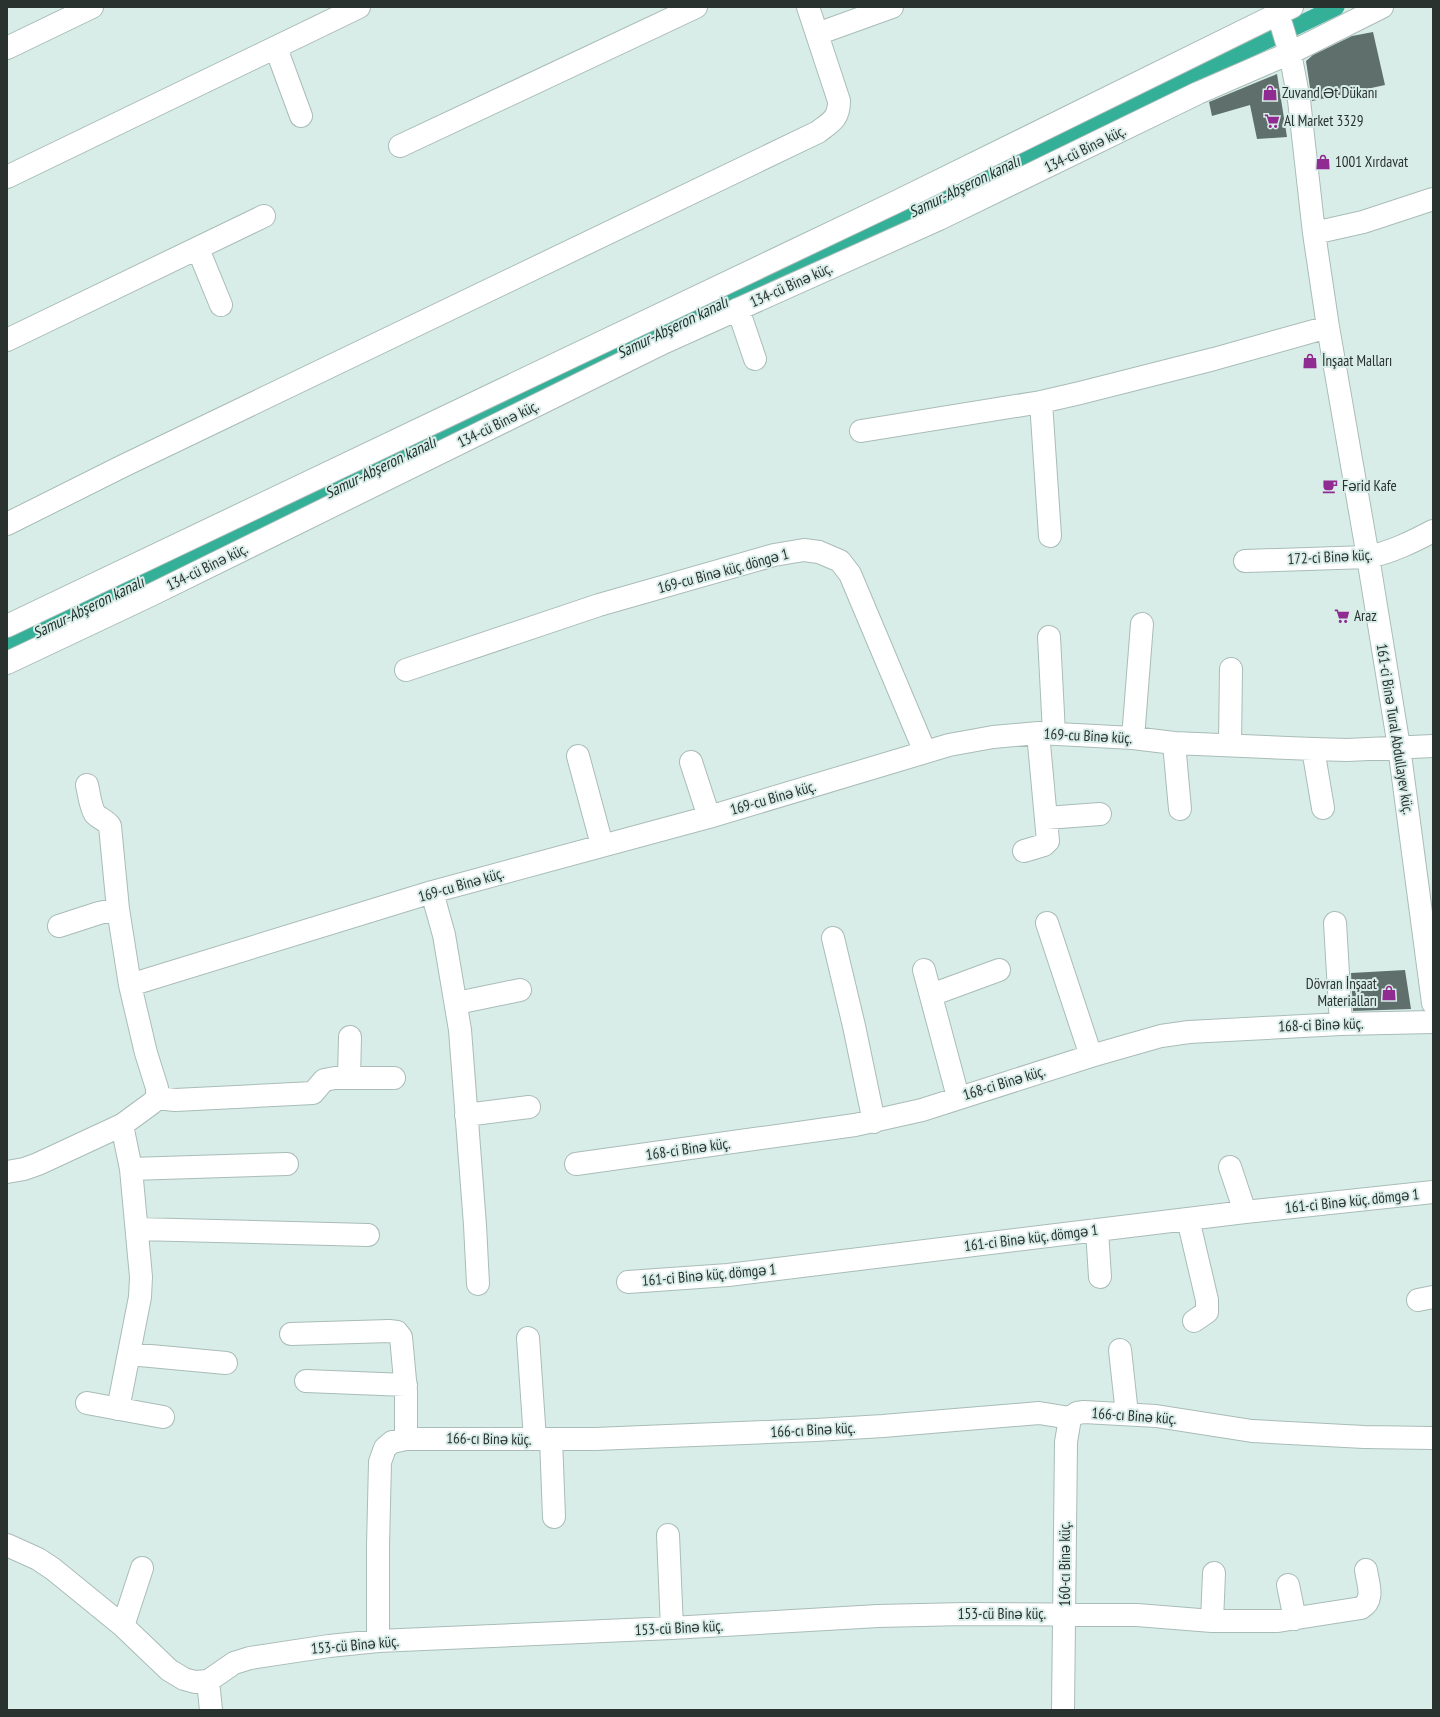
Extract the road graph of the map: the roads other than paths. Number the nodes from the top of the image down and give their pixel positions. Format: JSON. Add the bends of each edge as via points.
{"nodes":[{"id":1,"x":92,"y":7,"type":"edge"},
{"id":2,"x":359,"y":7,"type":"edge"},
{"id":3,"x":696,"y":7,"type":"edge"},
{"id":4,"x":808,"y":7,"type":"edge"},
{"id":5,"x":890,"y":7,"type":"edge"},
{"id":6,"x":1382,"y":7,"type":"edge"},
{"id":7,"x":1282,"y":10,"type":"edge"},
{"id":8,"x":817,"y":34,"type":"junction"},
{"id":9,"x":7,"y":48,"type":"edge"},
{"id":10,"x":276,"y":48,"type":"junction"},
{"id":11,"x":1290,"y":53,"type":"junction"},
{"id":12,"x":301,"y":116,"type":"dead end"},
{"id":13,"x":400,"y":146,"type":"dead end"},
{"id":14,"x":7,"y":178,"type":"edge"},
{"id":15,"x":1433,"y":199,"type":"edge"},
{"id":16,"x":264,"y":216,"type":"dead end"},
{"id":17,"x":1314,"y":233,"type":"junction"},
{"id":18,"x":198,"y":249,"type":"junction"},
{"id":19,"x":221,"y":305,"type":"dead end"},
{"id":20,"x":738,"y":309,"type":"junction"},
{"id":21,"x":1328,"y":327,"type":"junction"},
{"id":22,"x":7,"y":340,"type":"edge"},
{"id":23,"x":755,"y":359,"type":"dead end"},
{"id":24,"x":1041,"y":402,"type":"junction"},
{"id":25,"x":861,"y":431,"type":"dead end"},
{"id":26,"x":7,"y":524,"type":"edge"},
{"id":27,"x":1433,"y":531,"type":"edge"},
{"id":28,"x":1050,"y":536,"type":"dead end"},
{"id":29,"x":1368,"y":557,"type":"junction"},
{"id":30,"x":1245,"y":561,"type":"dead end"},
{"id":31,"x":139,"y":564,"type":"junction"},
{"id":32,"x":154,"y":594,"type":"junction"},
{"id":33,"x":1142,"y":624,"type":"dead end"},
{"id":34,"x":7,"y":626,"type":"edge"},
{"id":35,"x":1049,"y":636,"type":"dead end"},
{"id":36,"x":7,"y":663,"type":"edge"},
{"id":37,"x":406,"y":670,"type":"dead end"},
{"id":38,"x":1231,"y":670,"type":"dead end"},
{"id":39,"x":1046,"y":733,"type":"junction"},
{"id":40,"x":1133,"y":738,"type":"junction"},
{"id":41,"x":1174,"y":743,"type":"junction"},
{"id":42,"x":1230,"y":744,"type":"junction"},
{"id":43,"x":1433,"y":746,"type":"edge"},
{"id":44,"x":1399,"y":747,"type":"junction"},
{"id":45,"x":1313,"y":749,"type":"junction"},
{"id":46,"x":926,"y":752,"type":"junction"},
{"id":47,"x":578,"y":756,"type":"dead end"},
{"id":48,"x":690,"y":762,"type":"dead end"},
{"id":49,"x":87,"y":785,"type":"dead end"},
{"id":50,"x":1323,"y":808,"type":"dead end"},
{"id":51,"x":1180,"y":809,"type":"dead end"},
{"id":52,"x":1100,"y":814,"type":"dead end"},
{"id":53,"x":709,"y":817,"type":"junction"},
{"id":54,"x":1046,"y":818,"type":"junction"},
{"id":55,"x":602,"y":845,"type":"junction"},
{"id":56,"x":1024,"y":851,"type":"dead end"},
{"id":57,"x":432,"y":892,"type":"junction"},
{"id":58,"x":118,"y":909,"type":"junction"},
{"id":59,"x":1047,"y":923,"type":"dead end"},
{"id":60,"x":1335,"y":923,"type":"dead end"},
{"id":61,"x":59,"y":926,"type":"dead end"},
{"id":62,"x":833,"y":938,"type":"dead end"},
{"id":63,"x":924,"y":970,"type":"dead end"},
{"id":64,"x":999,"y":970,"type":"dead end"},
{"id":65,"x":130,"y":985,"type":"junction"},
{"id":66,"x":520,"y":990,"type":"dead end"},
{"id":67,"x":931,"y":995,"type":"junction"},
{"id":68,"x":457,"y":1003,"type":"junction"},
{"id":69,"x":1433,"y":1003,"type":"edge"},
{"id":70,"x":1433,"y":1022,"type":"edge"},
{"id":71,"x":1341,"y":1024,"type":"junction"},
{"id":72,"x":350,"y":1037,"type":"dead end"},
{"id":73,"x":1090,"y":1056,"type":"junction"},
{"id":74,"x":349,"y":1078,"type":"junction"},
{"id":75,"x":394,"y":1078,"type":"dead end"},
{"id":76,"x":958,"y":1097,"type":"junction"},
{"id":77,"x":157,"y":1098,"type":"junction"},
{"id":78,"x":529,"y":1107,"type":"dead end"},
{"id":79,"x":466,"y":1115,"type":"junction"},
{"id":80,"x":874,"y":1122,"type":"junction"},
{"id":81,"x":122,"y":1125,"type":"junction"},
{"id":82,"x":287,"y":1164,"type":"dead end"},
{"id":83,"x":576,"y":1164,"type":"dead end"},
{"id":84,"x":1230,"y":1167,"type":"dead end"},
{"id":85,"x":130,"y":1169,"type":"junction"},
{"id":86,"x":7,"y":1172,"type":"edge"},
{"id":87,"x":1433,"y":1192,"type":"edge"},
{"id":88,"x":1245,"y":1212,"type":"junction"},
{"id":89,"x":1188,"y":1219,"type":"junction"},
{"id":90,"x":137,"y":1229,"type":"junction"},
{"id":91,"x":1097,"y":1230,"type":"junction"},
{"id":92,"x":368,"y":1235,"type":"dead end"},
{"id":93,"x":1100,"y":1277,"type":"dead end"},
{"id":94,"x":628,"y":1282,"type":"dead end"},
{"id":95,"x":478,"y":1284,"type":"dead end"},
{"id":96,"x":1194,"y":1321,"type":"dead end"},
{"id":97,"x":291,"y":1334,"type":"dead end"},
{"id":98,"x":528,"y":1338,"type":"dead end"},
{"id":99,"x":1120,"y":1350,"type":"dead end"},
{"id":100,"x":129,"y":1354,"type":"junction"},
{"id":101,"x":226,"y":1363,"type":"dead end"},
{"id":102,"x":306,"y":1381,"type":"dead end"},
{"id":103,"x":406,"y":1385,"type":"junction"},
{"id":104,"x":87,"y":1403,"type":"dead end"},
{"id":105,"x":118,"y":1410,"type":"junction"},
{"id":106,"x":1127,"y":1414,"type":"junction"},
{"id":107,"x":163,"y":1417,"type":"dead end"},
{"id":108,"x":1070,"y":1418,"type":"junction"},
{"id":109,"x":1433,"y":1438,"type":"edge"},
{"id":110,"x":406,"y":1439,"type":"junction"},
{"id":111,"x":543,"y":1439,"type":"junction"},
{"id":112,"x":554,"y":1517,"type":"dead end"},
{"id":113,"x":668,"y":1536,"type":"dead end"},
{"id":114,"x":7,"y":1545,"type":"edge"},
{"id":115,"x":142,"y":1568,"type":"dead end"},
{"id":116,"x":1366,"y":1570,"type":"dead end"},
{"id":117,"x":1214,"y":1573,"type":"dead end"},
{"id":118,"x":1288,"y":1585,"type":"dead end"},
{"id":119,"x":1065,"y":1614,"type":"junction"},
{"id":120,"x":1295,"y":1619,"type":"junction"},
{"id":121,"x":1212,"y":1621,"type":"junction"},
{"id":122,"x":123,"y":1626,"type":"junction"},
{"id":123,"x":672,"y":1628,"type":"junction"},
{"id":124,"x":378,"y":1641,"type":"junction"},
{"id":125,"x":208,"y":1681,"type":"junction"},
{"id":126,"x":211,"y":1710,"type":"edge"},
{"id":127,"x":1063,"y":1710,"type":"edge"}],
"edges":[{"from":1,"to":9,"type":"street"},
{"from":2,"to":10,"type":"street"},
{"from":3,"to":13,"type":"street"},
{"from":4,"to":8,"type":"street"},
{"from":5,"to":8,"type":"street"},
{"from":6,"to":11,"type":"street","name":"134-cü Binə küç."},
{"from":7,"to":11,"type":"street","name":"161-ci Binə Tural Abdullayev küç."},
{"from":7,"to":31,"type":"street","via":[[896,202]]},
{"from":8,"to":26,"type":"street","via":[[839,101],[839,113],[818,132]]},
{"from":10,"to":12,"type":"street"},
{"from":10,"to":14,"type":"street"},
{"from":11,"to":17,"type":"street","name":"161-ci Binə Tural Abdullayev küç.","via":[[1299,100]]},
{"from":11,"to":20,"type":"street","name":"134-cü Binə küç.","via":[[1198,93],[939,219]]},
{"from":15,"to":17,"type":"street","via":[[1363,222]]},
{"from":16,"to":18,"type":"street"},
{"from":17,"to":21,"type":"street","name":"161-ci Binə Tural Abdullayev küç."},
{"from":18,"to":19,"type":"street"},
{"from":18,"to":22,"type":"street"},
{"from":20,"to":23,"type":"street"},
{"from":20,"to":32,"type":"street","name":"134-cü Binə küç.","via":[[665,342]]},
{"from":21,"to":24,"type":"street","via":[[1214,359]]},
{"from":21,"to":29,"type":"street","name":"161-ci Binə Tural Abdullayev küç."},
{"from":24,"to":25,"type":"street"},
{"from":24,"to":28,"type":"street"},
{"from":27,"to":29,"type":"street","name":"172-ci Binə küç.","via":[[1385,554]]},
{"from":29,"to":30,"type":"street","name":"172-ci Binə küç."},
{"from":29,"to":44,"type":"street","name":"161-ci Binə Tural Abdullayev küç."},
{"from":31,"to":32,"type":"street"},
{"from":31,"to":34,"type":"street"},
{"from":32,"to":36,"type":"street","name":"134-cü Binə küç."},
{"from":33,"to":40,"type":"street"},
{"from":35,"to":39,"type":"street"},
{"from":37,"to":46,"type":"street","name":"169-cu Binə küç. döngə 1","via":[[606,603],[774,555],[804,550],[819,552],[840,561],[850,574]]},
{"from":38,"to":42,"type":"street"},
{"from":39,"to":40,"type":"street","name":"169-cu Binə küç."},
{"from":39,"to":46,"type":"street","name":"169-cu Binə küç.","via":[[993,737],[949,744]]},
{"from":39,"to":54,"type":"street"},
{"from":40,"to":41,"type":"street","name":"169-cu Binə küç."},
{"from":41,"to":42,"type":"street","name":"169-cu Binə küç."},
{"from":41,"to":51,"type":"street"},
{"from":42,"to":45,"type":"street","name":"169-cu Binə küç."},
{"from":43,"to":44,"type":"street","name":"169-cu Binə küç."},
{"from":44,"to":45,"type":"street","name":"169-cu Binə küç."},
{"from":44,"to":69,"type":"street","name":"161-ci Binə Tural Abdullayev küç."},
{"from":45,"to":50,"type":"street"},
{"from":46,"to":53,"type":"street","name":"169-cu Binə küç."},
{"from":47,"to":55,"type":"street"},
{"from":48,"to":53,"type":"street"},
{"from":49,"to":58,"type":"street","via":[[93,810],[110,826]]},
{"from":52,"to":54,"type":"street"},
{"from":53,"to":55,"type":"street","name":"169-cu Binə küç."},
{"from":54,"to":56,"type":"street","via":[[1048,841],[1044,845]]},
{"from":55,"to":57,"type":"street","name":"169-cu Binə küç."},
{"from":57,"to":65,"type":"street","name":"169-cu Binə küç."},
{"from":57,"to":68,"type":"street","via":[[444,935]]},
{"from":58,"to":61,"type":"street"},
{"from":58,"to":65,"type":"street"},
{"from":59,"to":73,"type":"street"},
{"from":60,"to":71,"type":"street"},
{"from":62,"to":80,"type":"street"},
{"from":63,"to":67,"type":"street"},
{"from":64,"to":67,"type":"street"},
{"from":65,"to":77,"type":"street","via":[[157,1088]]},
{"from":66,"to":68,"type":"street"},
{"from":67,"to":76,"type":"street"},
{"from":68,"to":79,"type":"street"},
{"from":70,"to":71,"type":"street","name":"168-ci Binə küç."},
{"from":71,"to":73,"type":"street","name":"168-ci Binə küç.","via":[[1189,1032],[1161,1036]]},
{"from":72,"to":74,"type":"street"},
{"from":73,"to":76,"type":"street","name":"168-ci Binə küç."},
{"from":74,"to":75,"type":"street"},
{"from":74,"to":77,"type":"street","via":[[324,1080],[313,1094],[175,1100]]},
{"from":76,"to":80,"type":"street","name":"168-ci Binə küç."},
{"from":77,"to":81,"type":"street"},
{"from":78,"to":79,"type":"street"},
{"from":79,"to":95,"type":"street"},
{"from":80,"to":83,"type":"street","name":"168-ci Binə küç."},
{"from":81,"to":85,"type":"street"},
{"from":81,"to":86,"type":"street","via":[[38,1164]]},
{"from":82,"to":85,"type":"street"},
{"from":84,"to":88,"type":"street"},
{"from":85,"to":90,"type":"street"},
{"from":87,"to":88,"type":"street","name":"161-ci Binə küç. dömgə 1"},
{"from":88,"to":89,"type":"street","name":"161-ci Binə küç. dömgə 1"},
{"from":89,"to":91,"type":"street","name":"161-ci Binə küç. dömgə 1"},
{"from":89,"to":96,"type":"street","via":[[1207,1300],[1207,1312]]},
{"from":90,"to":92,"type":"street"},
{"from":90,"to":100,"type":"street","via":[[140,1297]]},
{"from":91,"to":93,"type":"street"},
{"from":91,"to":94,"type":"street","name":"161-ci Binə küç. dömgə 1","via":[[728,1275]]},
{"from":97,"to":103,"type":"street","via":[[397,1332],[402,1337]]},
{"from":98,"to":111,"type":"street"},
{"from":99,"to":106,"type":"street"},
{"from":100,"to":101,"type":"street"},
{"from":100,"to":105,"type":"street"},
{"from":102,"to":103,"type":"street"},
{"from":103,"to":110,"type":"street"},
{"from":104,"to":105,"type":"street"},
{"from":105,"to":107,"type":"street"},
{"from":106,"to":108,"type":"street","name":"166-cı Binə küç.","via":[[1084,1412],[1076,1413]]},
{"from":106,"to":109,"type":"street","name":"166-cı Binə küç.","via":[[1252,1430],[1364,1437]]},
{"from":108,"to":111,"type":"street","name":"166-cı Binə küç.","via":[[1038,1413],[824,1430]]},
{"from":108,"to":119,"type":"street","name":"160-cı Binə küç.","via":[[1066,1442]]},
{"from":110,"to":111,"type":"street","name":"166-cı Binə küç."},
{"from":110,"to":124,"type":"street","name":"166-cı Binə küç.","via":[[392,1442],[385,1448],[380,1462]]},
{"from":111,"to":112,"type":"street"},
{"from":113,"to":123,"type":"street"},
{"from":114,"to":122,"type":"street","via":[[31,1555],[53,1569]]},
{"from":115,"to":122,"type":"street"},
{"from":116,"to":120,"type":"street","name":"153-cü Binə küç.","via":[[1370,1597],[1367,1604],[1361,1608]]},
{"from":117,"to":121,"type":"street"},
{"from":118,"to":120,"type":"street"},
{"from":119,"to":121,"type":"street","name":"153-cü Binə küç.","via":[[1137,1615]]},
{"from":119,"to":123,"type":"street","name":"153-cü Binə küç.","via":[[878,1616]]},
{"from":119,"to":127,"type":"street","name":"160-cı Binə küç."},
{"from":120,"to":121,"type":"street","name":"153-cü Binə küç."},
{"from":122,"to":125,"type":"street","via":[[169,1670],[184,1679]]},
{"from":123,"to":124,"type":"street","name":"153-cü Binə küç."},
{"from":124,"to":125,"type":"street","name":"153-cü Binə küç.","via":[[250,1658],[234,1663]]},
{"from":125,"to":126,"type":"street"}]}
